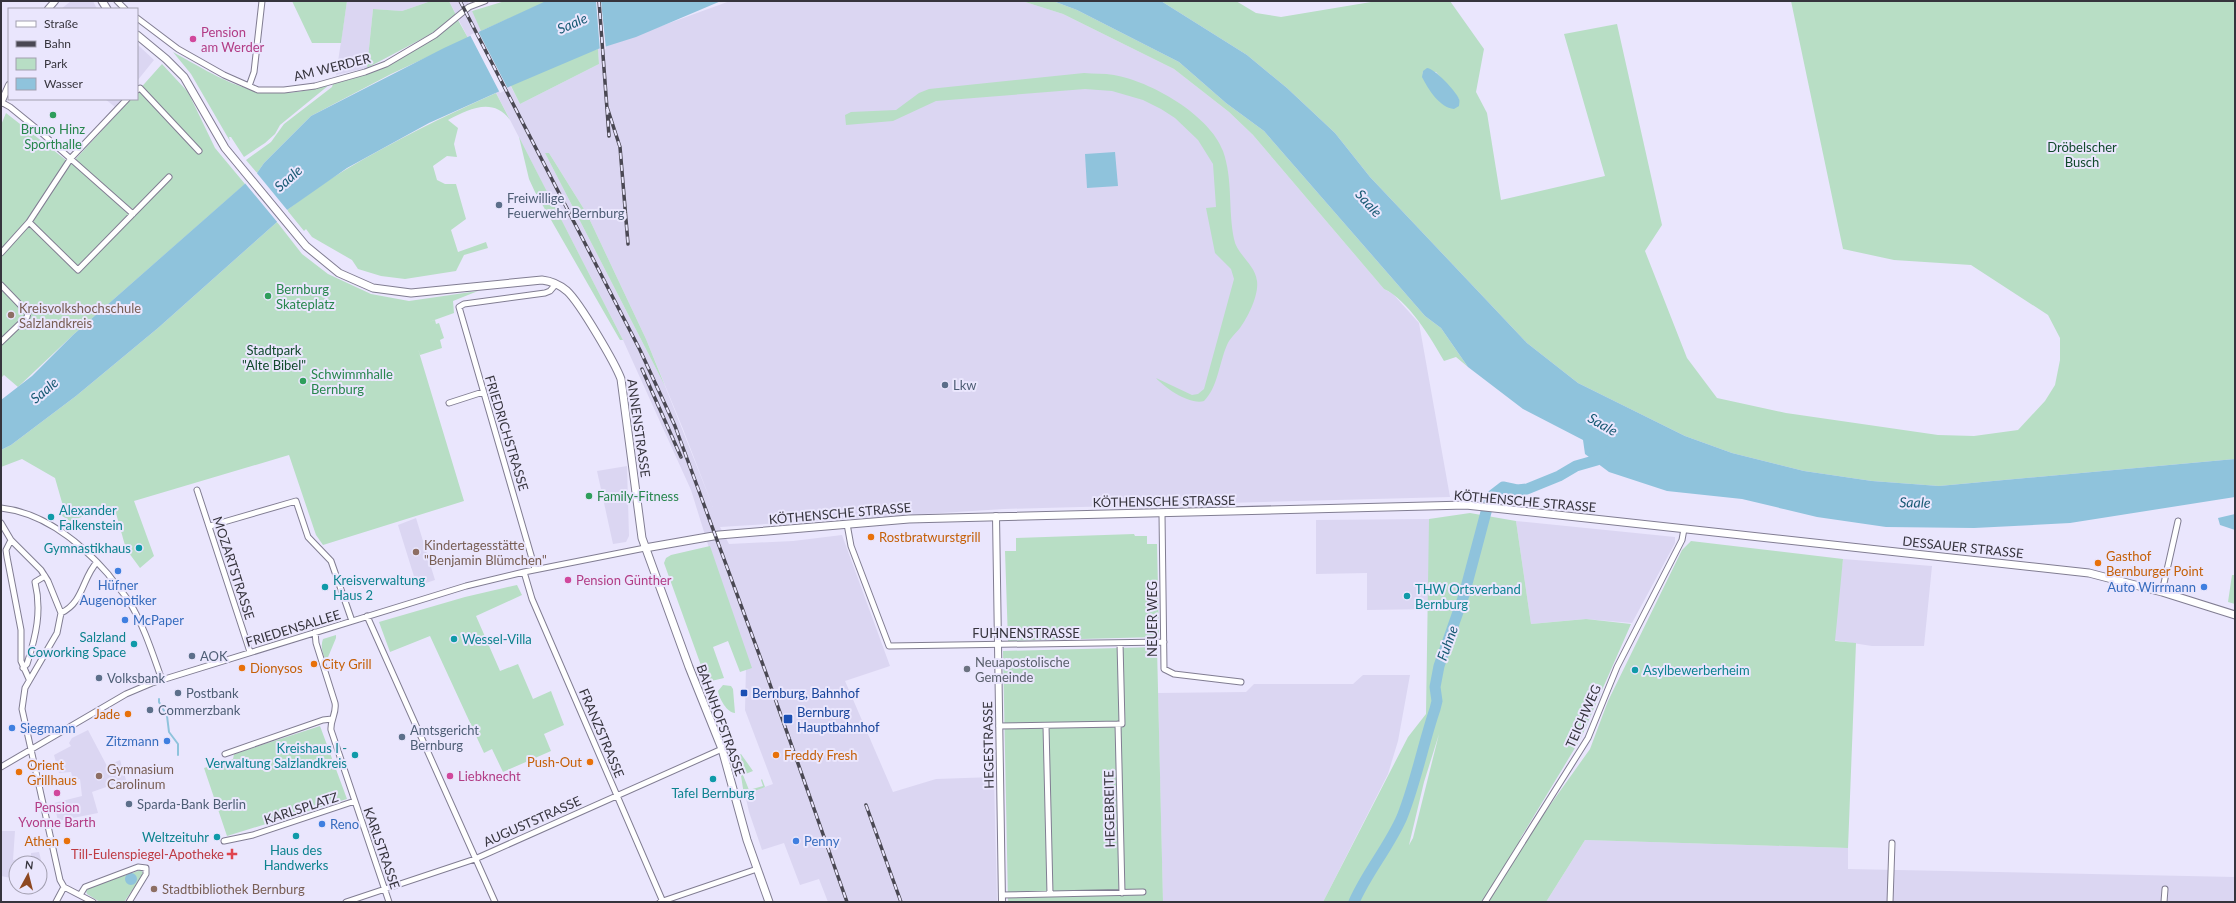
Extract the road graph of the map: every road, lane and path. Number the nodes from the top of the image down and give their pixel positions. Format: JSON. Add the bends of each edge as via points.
{"nodes":[{"id":1,"x":262,"y":1,"type":"edge"},
{"id":2,"x":485,"y":1,"type":"edge"},
{"id":3,"x":138,"y":19,"type":"edge"},
{"id":4,"x":138,"y":36,"type":"edge"},
{"id":5,"x":249,"y":86,"type":"junction"},
{"id":6,"x":8,"y":87,"type":"edge"},
{"id":7,"x":138,"y":89,"type":"edge"},
{"id":8,"x":2,"y":99,"type":"edge"},
{"id":9,"x":126,"y":100,"type":"edge"},
{"id":10,"x":199,"y":151,"type":"dead end"},
{"id":11,"x":71,"y":158,"type":"junction"},
{"id":12,"x":169,"y":177,"type":"dead end"},
{"id":13,"x":133,"y":214,"type":"junction"},
{"id":14,"x":29,"y":222,"type":"junction"},
{"id":15,"x":1,"y":253,"type":"edge"},
{"id":16,"x":556,"y":284,"type":"junction"},
{"id":17,"x":1,"y":285,"type":"edge"},
{"id":18,"x":1,"y":342,"type":"edge"},
{"id":19,"x":483,"y":392,"type":"junction"},
{"id":20,"x":449,"y":403,"type":"dead end"},
{"id":21,"x":197,"y":490,"type":"dead end"},
{"id":22,"x":1,"y":508,"type":"edge"},
{"id":23,"x":1162,"y":514,"type":"junction"},
{"id":24,"x":996,"y":516,"type":"junction"},
{"id":25,"x":2178,"y":521,"type":"dead end"},
{"id":26,"x":1,"y":523,"type":"edge"},
{"id":27,"x":848,"y":524,"type":"junction"},
{"id":28,"x":210,"y":526,"type":"junction"},
{"id":29,"x":1684,"y":529,"type":"junction"},
{"id":30,"x":11,"y":540,"type":"junction"},
{"id":31,"x":645,"y":548,"type":"junction"},
{"id":32,"x":7,"y":557,"type":"junction"},
{"id":33,"x":1,"y":558,"type":"edge"},
{"id":34,"x":97,"y":562,"type":"junction"},
{"id":35,"x":535,"y":570,"type":"junction"},
{"id":36,"x":524,"y":572,"type":"junction"},
{"id":37,"x":46,"y":576,"type":"junction"},
{"id":38,"x":2162,"y":592,"type":"junction"},
{"id":39,"x":61,"y":613,"type":"junction"},
{"id":40,"x":2235,"y":615,"type":"edge"},
{"id":41,"x":367,"y":616,"type":"junction"},
{"id":42,"x":352,"y":621,"type":"junction"},
{"id":43,"x":315,"y":632,"type":"junction"},
{"id":44,"x":1164,"y":642,"type":"junction"},
{"id":45,"x":1120,"y":643,"type":"junction"},
{"id":46,"x":997,"y":646,"type":"junction"},
{"id":47,"x":250,"y":652,"type":"junction"},
{"id":48,"x":23,"y":668,"type":"junction"},
{"id":49,"x":28,"y":679,"type":"junction"},
{"id":50,"x":162,"y":680,"type":"junction"},
{"id":51,"x":1241,"y":682,"type":"dead end"},
{"id":52,"x":332,"y":720,"type":"junction"},
{"id":53,"x":1118,"y":724,"type":"junction"},
{"id":54,"x":999,"y":726,"type":"junction"},
{"id":55,"x":1046,"y":726,"type":"junction"},
{"id":56,"x":31,"y":749,"type":"junction"},
{"id":57,"x":722,"y":749,"type":"junction"},
{"id":58,"x":225,"y":754,"type":"dead end"},
{"id":59,"x":1,"y":767,"type":"edge"},
{"id":60,"x":616,"y":795,"type":"junction"},
{"id":61,"x":355,"y":801,"type":"junction"},
{"id":62,"x":224,"y":841,"type":"dead end"},
{"id":63,"x":1892,"y":843,"type":"dead end"},
{"id":64,"x":475,"y":859,"type":"junction"},
{"id":65,"x":757,"y":869,"type":"junction"},
{"id":66,"x":64,"y":887,"type":"junction"},
{"id":67,"x":384,"y":889,"type":"junction"},
{"id":68,"x":2165,"y":889,"type":"dead end"},
{"id":69,"x":1122,"y":892,"type":"junction"},
{"id":70,"x":1143,"y":892,"type":"dead end"},
{"id":71,"x":1050,"y":894,"type":"junction"},
{"id":72,"x":80,"y":895,"type":"junction"},
{"id":73,"x":1002,"y":895,"type":"junction"},
{"id":74,"x":56,"y":902,"type":"edge"},
{"id":75,"x":93,"y":902,"type":"edge"},
{"id":76,"x":129,"y":902,"type":"edge"},
{"id":77,"x":346,"y":902,"type":"edge"},
{"id":78,"x":389,"y":902,"type":"edge"},
{"id":79,"x":495,"y":902,"type":"edge"},
{"id":80,"x":662,"y":902,"type":"edge"},
{"id":81,"x":769,"y":902,"type":"edge"},
{"id":82,"x":1002,"y":902,"type":"edge"},
{"id":83,"x":1485,"y":902,"type":"edge"},
{"id":84,"x":1890,"y":902,"type":"edge"},
{"id":85,"x":2164,"y":902,"type":"edge"}],
"edges":[{"from":1,"to":5,"type":"street","via":[[254,72]]},
{"from":2,"to":5,"type":"street","name":"AM WERDER","via":[[469,7],[435,35],[397,58],[365,72],[298,88],[258,90]]},
{"from":3,"to":5,"type":"street","name":"AM WERDER","via":[[188,55]]},
{"from":4,"to":16,"type":"main road","name":"ANNENSTRASSE","via":[[184,77],[221,142],[234,159],[313,253],[339,273],[385,290],[423,292],[537,279]]},
{"from":6,"to":8,"type":"street"},
{"from":7,"to":10,"type":"street","via":[[140,88]]},
{"from":8,"to":11,"type":"street"},
{"from":9,"to":11,"type":"street"},
{"from":11,"to":13,"type":"street"},
{"from":11,"to":14,"type":"street"},
{"from":12,"to":13,"type":"street"},
{"from":13,"to":14,"type":"street","via":[[78,270]]},
{"from":14,"to":15,"type":"street"},
{"from":16,"to":19,"type":"street","name":"FRIEDRICHSTRASSE","via":[[544,293],[464,304],[459,310]]},
{"from":16,"to":31,"type":"main road","name":"ANNENSTRASSE","via":[[572,297],[612,360],[621,380],[640,529]]},
{"from":17,"to":18,"type":"street","via":[[28,313]]},
{"from":19,"to":20,"type":"street"},
{"from":19,"to":35,"type":"street","name":"FRIEDRICHSTRASSE"},
{"from":21,"to":28,"type":"street","name":"MOZARTSTRASSE"},
{"from":22,"to":34,"type":"street","via":[[13,510],[62,531]]},
{"from":23,"to":24,"type":"main road","name":"KÖTHENSCHE STRASSE"},
{"from":23,"to":29,"type":"main road","name":"KÖTHENSCHE STRASSE","via":[[1476,506]]},
{"from":23,"to":44,"type":"street","name":"NEUER WEG"},
{"from":24,"to":27,"type":"main road","name":"KÖTHENSCHE STRASSE"},
{"from":24,"to":46,"type":"street","name":"HEGESTRASSE"},
{"from":25,"to":38,"type":"street"},
{"from":26,"to":30,"type":"street"},
{"from":27,"to":31,"type":"main road","name":"KÖTHENSCHE STRASSE","via":[[719,535]]},
{"from":27,"to":46,"type":"street","name":"FUHNENSTRASSE","via":[[851,546],[888,646]]},
{"from":28,"to":42,"type":"street","via":[[296,501],[308,537],[331,561]]},
{"from":28,"to":47,"type":"street","name":"MOZARTSTRASSE"},
{"from":29,"to":38,"type":"main road","name":"DESSAUER STRASSE","via":[[2089,573]]},
{"from":29,"to":83,"type":"street","name":"TEICHWEG","via":[[1682,540],[1610,681],[1588,738]]},
{"from":30,"to":32,"type":"street","via":[[6,550]]},
{"from":30,"to":37,"type":"street"},
{"from":31,"to":35,"type":"street","name":"FRIEDENSALLEE"},
{"from":31,"to":57,"type":"main road","name":"BAHNHOFSTRASSE"},
{"from":32,"to":33,"type":"street"},
{"from":32,"to":48,"type":"street","via":[[21,630]]},
{"from":34,"to":39,"type":"street","via":[[80,597]]},
{"from":34,"to":50,"type":"street","via":[[132,606]]},
{"from":35,"to":36,"type":"street","name":"FRIEDENSALLEE"},
{"from":36,"to":41,"type":"street","name":"FRIEDENSALLEE","via":[[466,586]]},
{"from":36,"to":60,"type":"street","name":"FRANZSTRASSE","via":[[532,599]]},
{"from":37,"to":39,"type":"street"},
{"from":37,"to":48,"type":"street","via":[[35,582],[39,618],[27,664]]},
{"from":38,"to":40,"type":"main road","name":"DESSAUER STRASSE"},
{"from":39,"to":49,"type":"street","via":[[56,633]]},
{"from":41,"to":42,"type":"street","name":"FRIEDENSALLEE"},
{"from":41,"to":64,"type":"street"},
{"from":42,"to":43,"type":"street","name":"FRIEDENSALLEE"},
{"from":43,"to":47,"type":"street","name":"FRIEDENSALLEE"},
{"from":43,"to":52,"type":"street","name":"KARLSPLATZ","via":[[316,643],[336,703]]},
{"from":44,"to":45,"type":"street","name":"FUHNENSTRASSE"},
{"from":44,"to":51,"type":"street","name":"NEUER WEG","via":[[1163,664],[1167,672],[1209,680]]},
{"from":45,"to":46,"type":"street","name":"FUHNENSTRASSE"},
{"from":45,"to":53,"type":"street","name":"HEGEBREITE","via":[[1122,724]]},
{"from":46,"to":54,"type":"street","name":"HEGESTRASSE"},
{"from":47,"to":50,"type":"street","name":"FRIEDENSALLEE"},
{"from":48,"to":49,"type":"street"},
{"from":49,"to":56,"type":"street","via":[[24,688],[22,709]]},
{"from":50,"to":56,"type":"street","name":"FRIEDENSALLEE","via":[[126,694]]},
{"from":52,"to":58,"type":"street","via":[[323,720]]},
{"from":52,"to":61,"type":"street","name":"KARLSPLATZ","via":[[331,730]]},
{"from":53,"to":55,"type":"street"},
{"from":53,"to":69,"type":"street","name":"HEGEBREITE"},
{"from":54,"to":55,"type":"street"},
{"from":54,"to":73,"type":"street","name":"HEGESTRASSE"},
{"from":55,"to":71,"type":"street"},
{"from":56,"to":59,"type":"street","name":"FRIEDENSALLEE"},
{"from":56,"to":66,"type":"street","via":[[56,871]]},
{"from":57,"to":60,"type":"street","name":"AUGUSTSTRASSE"},
{"from":57,"to":65,"type":"main road","name":"BAHNHOFSTRASSE"},
{"from":60,"to":64,"type":"street","name":"AUGUSTSTRASSE"},
{"from":60,"to":80,"type":"street","name":"FRANZSTRASSE"},
{"from":61,"to":62,"type":"street","name":"KARLSPLATZ","via":[[253,835]]},
{"from":61,"to":67,"type":"street","name":"KARLSTRASSE"},
{"from":63,"to":84,"type":"street"},
{"from":64,"to":67,"type":"street","name":"AUGUSTSTRASSE"},
{"from":64,"to":79,"type":"street"},
{"from":65,"to":80,"type":"street"},
{"from":65,"to":81,"type":"main road","name":"BAHNHOFSTRASSE"},
{"from":66,"to":72,"type":"street"},
{"from":66,"to":74,"type":"street"},
{"from":67,"to":77,"type":"street","name":"AUGUSTSTRASSE"},
{"from":67,"to":78,"type":"street","name":"KARLSTRASSE"},
{"from":68,"to":85,"type":"street"},
{"from":69,"to":70,"type":"street"},
{"from":69,"to":71,"type":"street"},
{"from":71,"to":73,"type":"street"},
{"from":72,"to":75,"type":"street"},
{"from":72,"to":76,"type":"street","via":[[85,887],[138,867],[146,868],[146,874]]},
{"from":73,"to":82,"type":"street","name":"HEGESTRASSE"}]}
